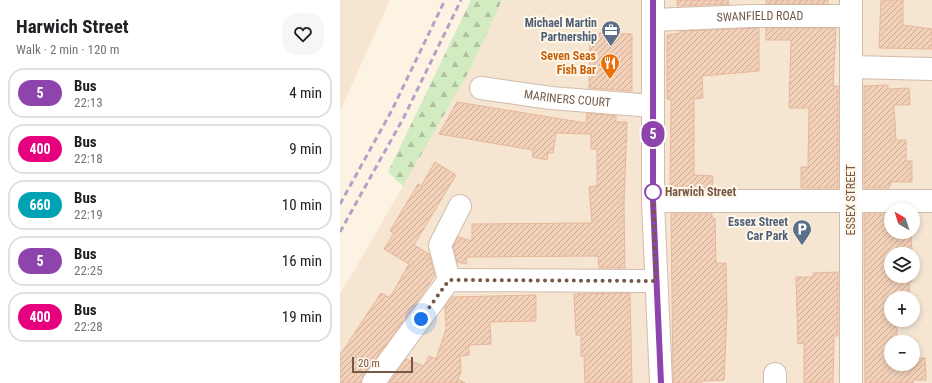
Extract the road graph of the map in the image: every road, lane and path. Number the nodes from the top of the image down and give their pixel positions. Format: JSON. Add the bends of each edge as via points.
{"nodes":[{"id":1,"x":850,"y":8,"type":"edge"},
{"id":2,"x":653,"y":10,"type":"edge"},
{"id":3,"x":851,"y":67,"type":"junction"},
{"id":4,"x":932,"y":70,"type":"edge"},
{"id":5,"x":481,"y":88,"type":"dead end"},
{"id":6,"x":653,"y":106,"type":"junction"},
{"id":7,"x":653,"y":201,"type":"junction"},
{"id":8,"x":932,"y":201,"type":"edge"},
{"id":9,"x":851,"y":202,"type":"junction"},
{"id":10,"x":460,"y":206,"type":"dead end"},
{"id":11,"x":449,"y":280,"type":"junction"},
{"id":12,"x":656,"y":281,"type":"junction"},
{"id":13,"x":373,"y":383,"type":"edge"},
{"id":14,"x":661,"y":383,"type":"edge"},
{"id":15,"x":852,"y":383,"type":"edge"}],
"edges":[{"from":1,"to":2,"type":"street","name":"SWANFIELD ROAD","via":[[751,16]]},
{"from":1,"to":3,"type":"street","name":"ESSEX STREET"},
{"from":2,"to":6,"type":"street"},
{"from":3,"to":4,"type":"street"},
{"from":3,"to":9,"type":"street","name":"ESSEX STREET"},
{"from":5,"to":6,"type":"street","name":"MARINERS COURT","via":[[551,98]]},
{"from":6,"to":7,"type":"street"},
{"from":7,"to":9,"type":"street"},
{"from":7,"to":12,"type":"street"},
{"from":8,"to":9,"type":"street"},
{"from":9,"to":15,"type":"street","name":"ESSEX STREET"},
{"from":10,"to":11,"type":"street","via":[[440,245]]},
{"from":11,"to":12,"type":"street"},
{"from":11,"to":13,"type":"street"},
{"from":12,"to":14,"type":"street"}]}
